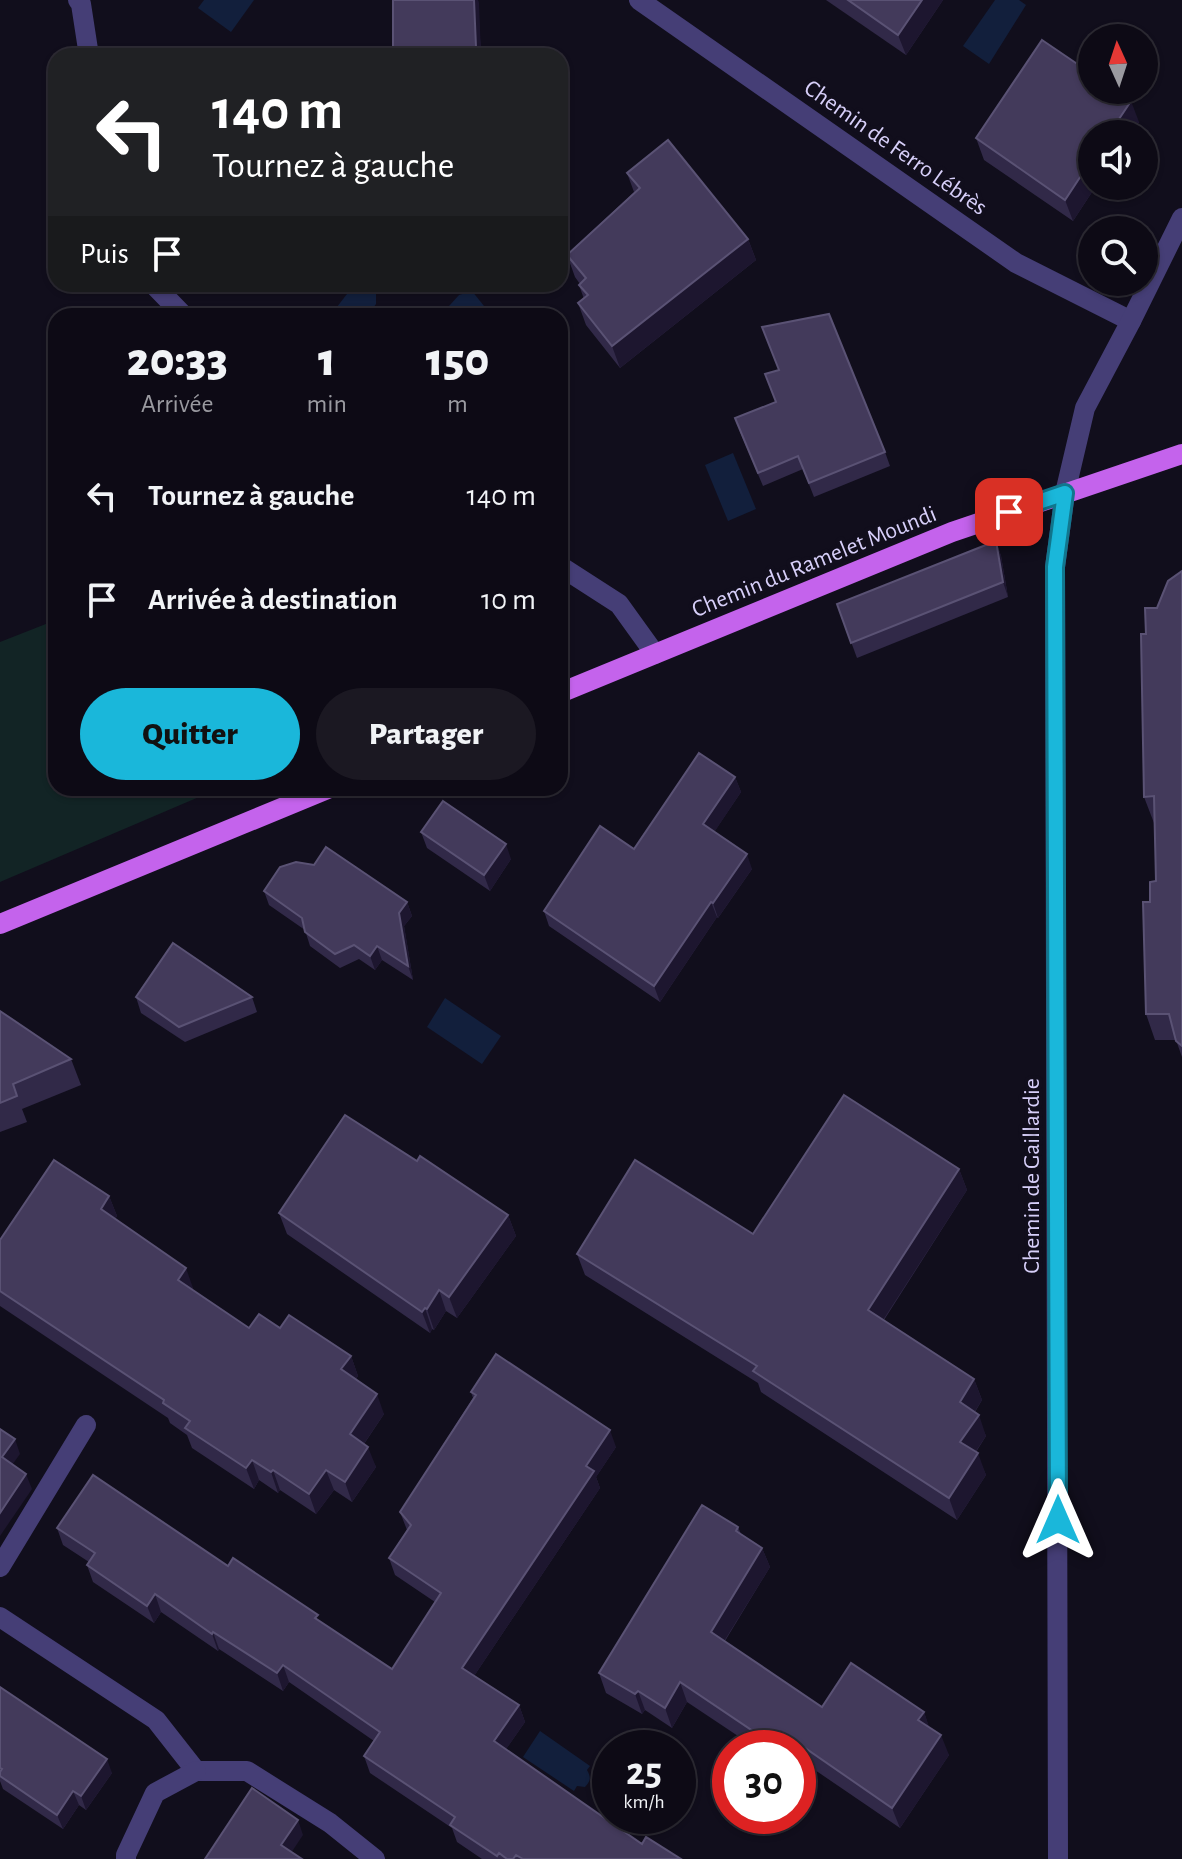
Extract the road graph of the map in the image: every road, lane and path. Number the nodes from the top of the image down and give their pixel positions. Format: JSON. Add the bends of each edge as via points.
{"nodes":[{"id":1,"x":78,"y":0,"type":"edge"},
{"id":2,"x":639,"y":0,"type":"edge"},
{"id":3,"x":88,"y":48,"type":"edge"},
{"id":4,"x":1182,"y":218,"type":"edge"},
{"id":5,"x":161,"y":292,"type":"edge"},
{"id":6,"x":176,"y":308,"type":"edge"},
{"id":7,"x":1131,"y":321,"type":"junction"},
{"id":8,"x":1182,"y":454,"type":"edge"},
{"id":9,"x":1065,"y":493,"type":"junction"},
{"id":10,"x":568,"y":571,"type":"edge"},
{"id":11,"x":655,"y":654,"type":"junction"},
{"id":12,"x":568,"y":690,"type":"edge"},
{"id":13,"x":311,"y":796,"type":"edge"},
{"id":14,"x":0,"y":924,"type":"edge"},
{"id":15,"x":86,"y":1425,"type":"dead end"},
{"id":16,"x":0,"y":1567,"type":"edge"},
{"id":17,"x":0,"y":1617,"type":"edge"},
{"id":18,"x":196,"y":1771,"type":"junction"},
{"id":19,"x":126,"y":1859,"type":"edge"},
{"id":20,"x":375,"y":1859,"type":"edge"},
{"id":21,"x":1058,"y":1859,"type":"edge"}],
"edges":[{"from":1,"to":3,"type":"street"},
{"from":2,"to":7,"type":"street","name":"Chemin de Ferro Lébrès","via":[[1016,263]]},
{"from":4,"to":7,"type":"street"},
{"from":5,"to":6,"type":"street"},
{"from":7,"to":9,"type":"street","via":[[1085,408]]},
{"from":8,"to":9,"type":"main road","name":"Chemin du Ramelet Moundi"},
{"from":9,"to":11,"type":"main road","name":"Chemin du Ramelet Moundi","via":[[952,532]]},
{"from":9,"to":21,"type":"street","name":"Chemin de Gaillardie","via":[[1055,567]]},
{"from":10,"to":11,"type":"street","via":[[619,604]]},
{"from":11,"to":12,"type":"main road","name":"Chemin du Ramelet Moundi"},
{"from":13,"to":14,"type":"main road"},
{"from":15,"to":16,"type":"street"},
{"from":17,"to":18,"type":"street","via":[[156,1720]]},
{"from":18,"to":19,"type":"street","via":[[155,1793]]},
{"from":18,"to":20,"type":"street","via":[[247,1771],[330,1823]]}]}
